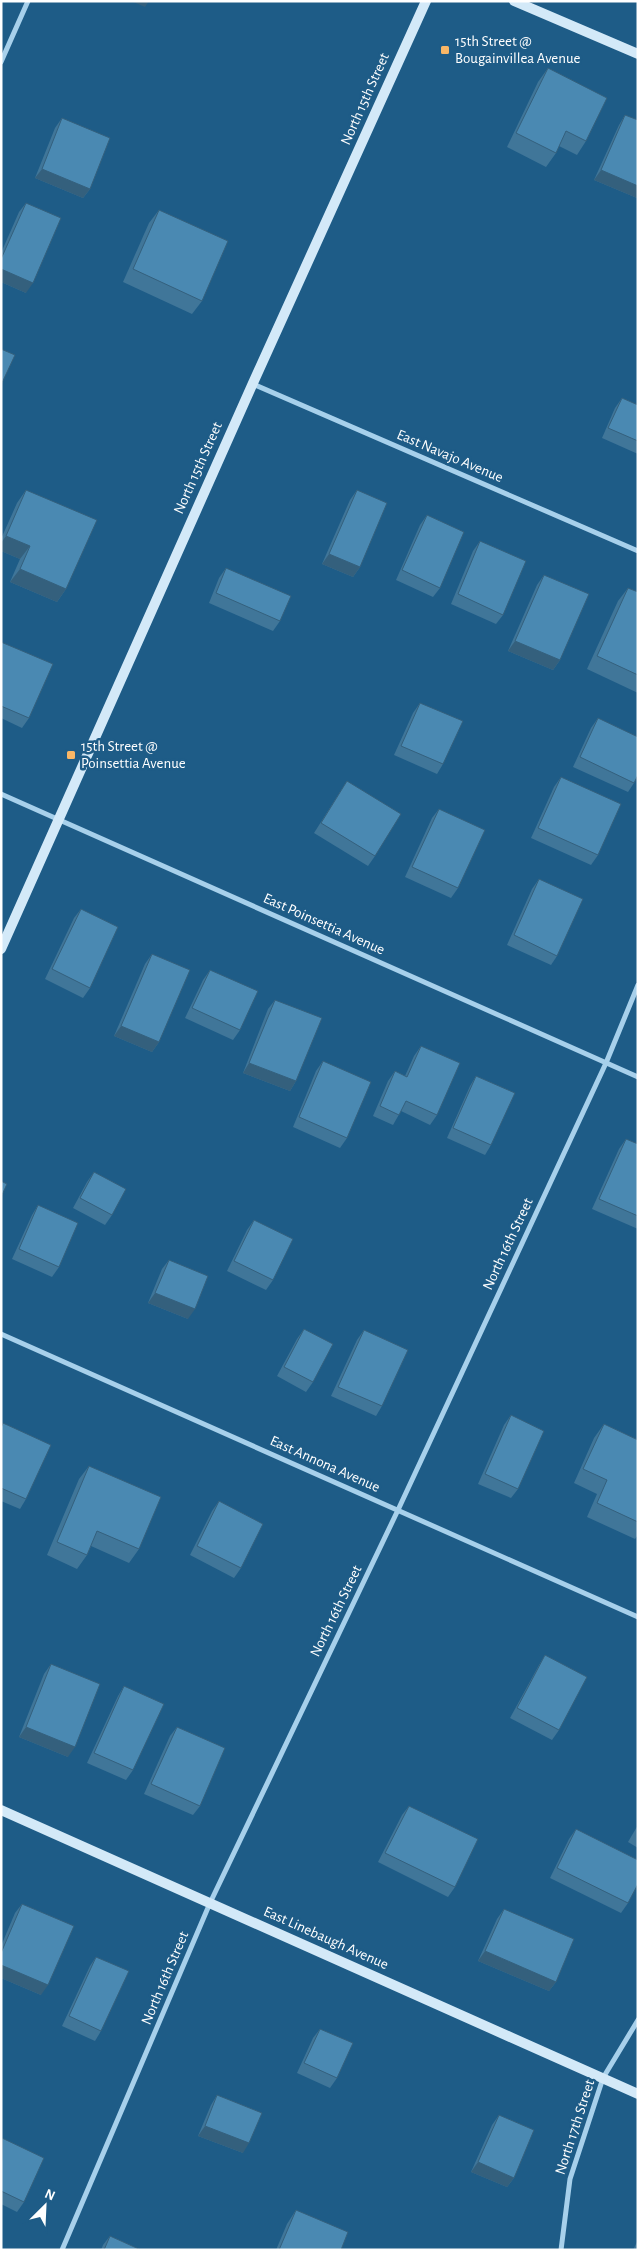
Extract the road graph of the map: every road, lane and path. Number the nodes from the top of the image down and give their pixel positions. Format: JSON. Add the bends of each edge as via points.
{"nodes":[{"id":1,"x":28,"y":1,"type":"edge"},
{"id":2,"x":426,"y":1,"type":"edge"},
{"id":3,"x":514,"y":1,"type":"edge"},
{"id":4,"x":638,"y":54,"type":"edge"},
{"id":5,"x":1,"y":62,"type":"edge"},
{"id":6,"x":252,"y":383,"type":"junction"},
{"id":7,"x":638,"y":551,"type":"edge"},
{"id":8,"x":1,"y":794,"type":"edge"},
{"id":9,"x":58,"y":820,"type":"junction"},
{"id":10,"x":1,"y":949,"type":"edge"},
{"id":11,"x":638,"y":985,"type":"edge"},
{"id":12,"x":606,"y":1063,"type":"junction"},
{"id":13,"x":638,"y":1077,"type":"edge"},
{"id":14,"x":1,"y":1334,"type":"edge"},
{"id":15,"x":398,"y":1510,"type":"junction"},
{"id":16,"x":638,"y":1617,"type":"edge"},
{"id":17,"x":1,"y":1810,"type":"edge"},
{"id":18,"x":210,"y":1903,"type":"junction"},
{"id":19,"x":638,"y":2020,"type":"edge"},
{"id":20,"x":603,"y":2078,"type":"junction"},
{"id":21,"x":638,"y":2094,"type":"edge"},
{"id":22,"x":62,"y":2250,"type":"edge"},
{"id":23,"x":561,"y":2250,"type":"edge"}],
"edges":[{"from":1,"to":5,"type":"street"},
{"from":2,"to":6,"type":"street","name":"North 15th Street"},
{"from":3,"to":4,"type":"street"},
{"from":6,"to":7,"type":"street","name":"East Navajo Avenue"},
{"from":6,"to":9,"type":"street","name":"North 15th Street"},
{"from":8,"to":9,"type":"street","name":"East Poinsettia Avenue"},
{"from":9,"to":10,"type":"street","name":"North 15th Street"},
{"from":9,"to":12,"type":"street","name":"East Poinsettia Avenue"},
{"from":11,"to":12,"type":"street","name":"North 16th Street"},
{"from":12,"to":13,"type":"street","name":"East Poinsettia Avenue"},
{"from":12,"to":15,"type":"street","name":"North 16th Street"},
{"from":14,"to":15,"type":"street","name":"East Annona Avenue"},
{"from":15,"to":16,"type":"street","name":"East Annona Avenue"},
{"from":15,"to":18,"type":"street","name":"North 16th Street"},
{"from":17,"to":18,"type":"street","name":"East Linebaugh Avenue"},
{"from":18,"to":20,"type":"street","name":"East Linebaugh Avenue"},
{"from":18,"to":22,"type":"street","name":"North 16th Street"},
{"from":19,"to":20,"type":"street","name":"North 17th Street"},
{"from":20,"to":21,"type":"street","name":"East Linebaugh Avenue"},
{"from":20,"to":23,"type":"street","name":"North 17th Street","via":[[570,2179]]}]}
